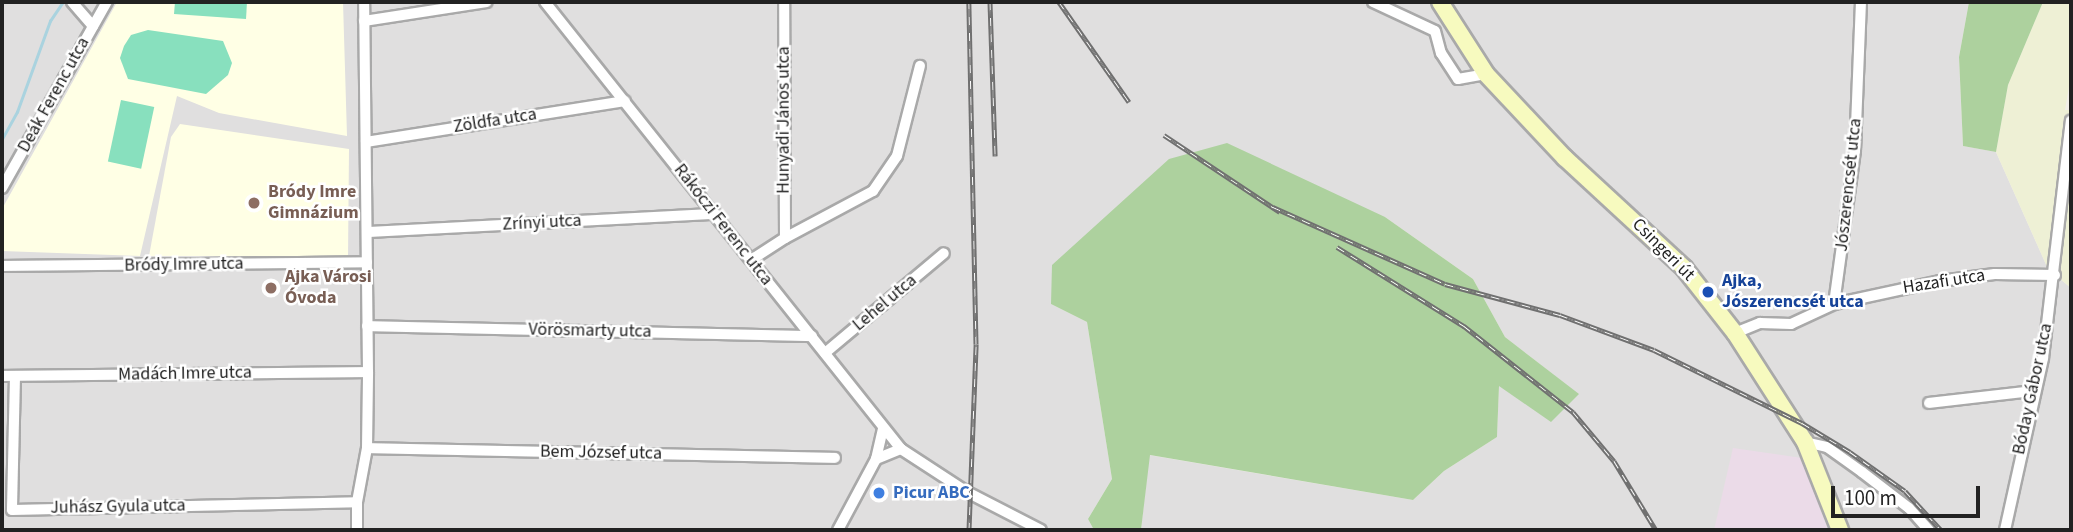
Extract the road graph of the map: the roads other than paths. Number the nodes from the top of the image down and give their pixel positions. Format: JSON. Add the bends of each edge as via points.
{"nodes":[{"id":1,"x":107,"y":2,"type":"edge"},
{"id":2,"x":364,"y":2,"type":"edge"},
{"id":3,"x":487,"y":2,"type":"edge"},
{"id":4,"x":545,"y":2,"type":"edge"},
{"id":5,"x":783,"y":2,"type":"edge"},
{"id":6,"x":1373,"y":2,"type":"edge"},
{"id":7,"x":1440,"y":2,"type":"edge"},
{"id":8,"x":1861,"y":2,"type":"edge"},
{"id":9,"x":73,"y":3,"type":"edge"},
{"id":10,"x":364,"y":21,"type":"junction"},
{"id":11,"x":93,"y":26,"type":"junction"},
{"id":12,"x":920,"y":66,"type":"dead end"},
{"id":13,"x":1486,"y":74,"type":"junction"},
{"id":14,"x":625,"y":101,"type":"junction"},
{"id":15,"x":2071,"y":121,"type":"edge"},
{"id":16,"x":366,"y":142,"type":"junction"},
{"id":17,"x":2,"y":188,"type":"edge"},
{"id":18,"x":716,"y":214,"type":"junction"},
{"id":19,"x":369,"y":232,"type":"junction"},
{"id":20,"x":785,"y":238,"type":"junction"},
{"id":21,"x":944,"y":253,"type":"dead end"},
{"id":22,"x":751,"y":260,"type":"junction"},
{"id":23,"x":367,"y":262,"type":"junction"},
{"id":24,"x":2,"y":266,"type":"edge"},
{"id":25,"x":2055,"y":275,"type":"junction"},
{"id":26,"x":1834,"y":304,"type":"junction"},
{"id":27,"x":368,"y":326,"type":"junction"},
{"id":28,"x":1735,"y":332,"type":"junction"},
{"id":29,"x":812,"y":336,"type":"junction"},
{"id":30,"x":825,"y":353,"type":"junction"},
{"id":31,"x":368,"y":372,"type":"junction"},
{"id":32,"x":2,"y":376,"type":"edge"},
{"id":33,"x":15,"y":376,"type":"junction"},
{"id":34,"x":2033,"y":391,"type":"junction"},
{"id":35,"x":1929,"y":403,"type":"dead end"},
{"id":36,"x":883,"y":428,"type":"junction"},
{"id":37,"x":1804,"y":442,"type":"junction"},
{"id":38,"x":367,"y":449,"type":"junction"},
{"id":39,"x":901,"y":449,"type":"junction"},
{"id":40,"x":835,"y":458,"type":"dead end"},
{"id":41,"x":876,"y":459,"type":"junction"},
{"id":42,"x":357,"y":502,"type":"junction"},
{"id":43,"x":357,"y":530,"type":"edge"},
{"id":44,"x":838,"y":530,"type":"edge"},
{"id":45,"x":1041,"y":530,"type":"edge"},
{"id":46,"x":1840,"y":530,"type":"edge"},
{"id":47,"x":1929,"y":530,"type":"edge"},
{"id":48,"x":2005,"y":530,"type":"edge"}],
"edges":[{"from":1,"to":11,"type":"street","name":"Deák Ferenc utca"},
{"from":2,"to":10,"type":"street"},
{"from":3,"to":10,"type":"street"},
{"from":4,"to":14,"type":"street","name":"Rákóczi Ferenc utca"},
{"from":5,"to":20,"type":"street","name":"Hunyadi János utca"},
{"from":6,"to":13,"type":"street","via":[[1434,31],[1441,53],[1458,79]]},
{"from":7,"to":13,"type":"main road","name":"Csingeri út"},
{"from":8,"to":26,"type":"street","name":"Jószerencsét utca","via":[[1855,151]]},
{"from":9,"to":11,"type":"street"},
{"from":10,"to":16,"type":"street"},
{"from":11,"to":17,"type":"street","name":"Deák Ferenc utca"},
{"from":12,"to":20,"type":"street","via":[[897,156],[873,191]]},
{"from":13,"to":28,"type":"main road","name":"Csingeri út","via":[[1565,158],[1684,268]]},
{"from":14,"to":16,"type":"street","name":"Zöldfa utca"},
{"from":14,"to":18,"type":"street","name":"Rákóczi Ferenc utca"},
{"from":15,"to":25,"type":"street","name":"Bóday Gábor utca"},
{"from":16,"to":19,"type":"street"},
{"from":18,"to":19,"type":"street","name":"Zrínyi utca"},
{"from":18,"to":22,"type":"street","name":"Rákóczi Ferenc utca"},
{"from":19,"to":23,"type":"street"},
{"from":20,"to":22,"type":"street"},
{"from":21,"to":30,"type":"street","name":"Lehel utca"},
{"from":22,"to":29,"type":"street","name":"Rákóczi Ferenc utca"},
{"from":23,"to":24,"type":"street","name":"Bródy Imre utca"},
{"from":23,"to":27,"type":"street"},
{"from":25,"to":26,"type":"street","name":"Hazafi utca","via":[[1996,274],[1940,281]]},
{"from":25,"to":34,"type":"street","name":"Bóday Gábor utca","via":[[2043,358]]},
{"from":26,"to":28,"type":"street","via":[[1791,324],[1760,323]]},
{"from":27,"to":29,"type":"street","name":"Vörösmarty utca"},
{"from":27,"to":31,"type":"street"},
{"from":28,"to":37,"type":"main road","name":"Csingeri út"},
{"from":29,"to":30,"type":"street","name":"Rákóczi Ferenc utca"},
{"from":30,"to":36,"type":"street","name":"Rákóczi Ferenc utca"},
{"from":31,"to":33,"type":"street","name":"Madách Imre utca"},
{"from":31,"to":38,"type":"street"},
{"from":32,"to":33,"type":"street","name":"Madách Imre utca"},
{"from":33,"to":42,"type":"street","name":"Juhász Gyula utca","via":[[12,510]]},
{"from":34,"to":35,"type":"street"},
{"from":34,"to":48,"type":"street","name":"Bóday Gábor utca"},
{"from":36,"to":39,"type":"street","name":"Rákóczi Ferenc utca"},
{"from":36,"to":41,"type":"street"},
{"from":37,"to":46,"type":"main road","name":"Csingeri út"},
{"from":37,"to":47,"type":"street","via":[[1827,447],[1909,508]]},
{"from":38,"to":40,"type":"street","name":"Bem József utca"},
{"from":38,"to":42,"type":"street"},
{"from":39,"to":41,"type":"street"},
{"from":39,"to":45,"type":"street","name":"Rákóczi Ferenc utca","via":[[967,492]]},
{"from":41,"to":44,"type":"street"},
{"from":42,"to":43,"type":"street"}]}
